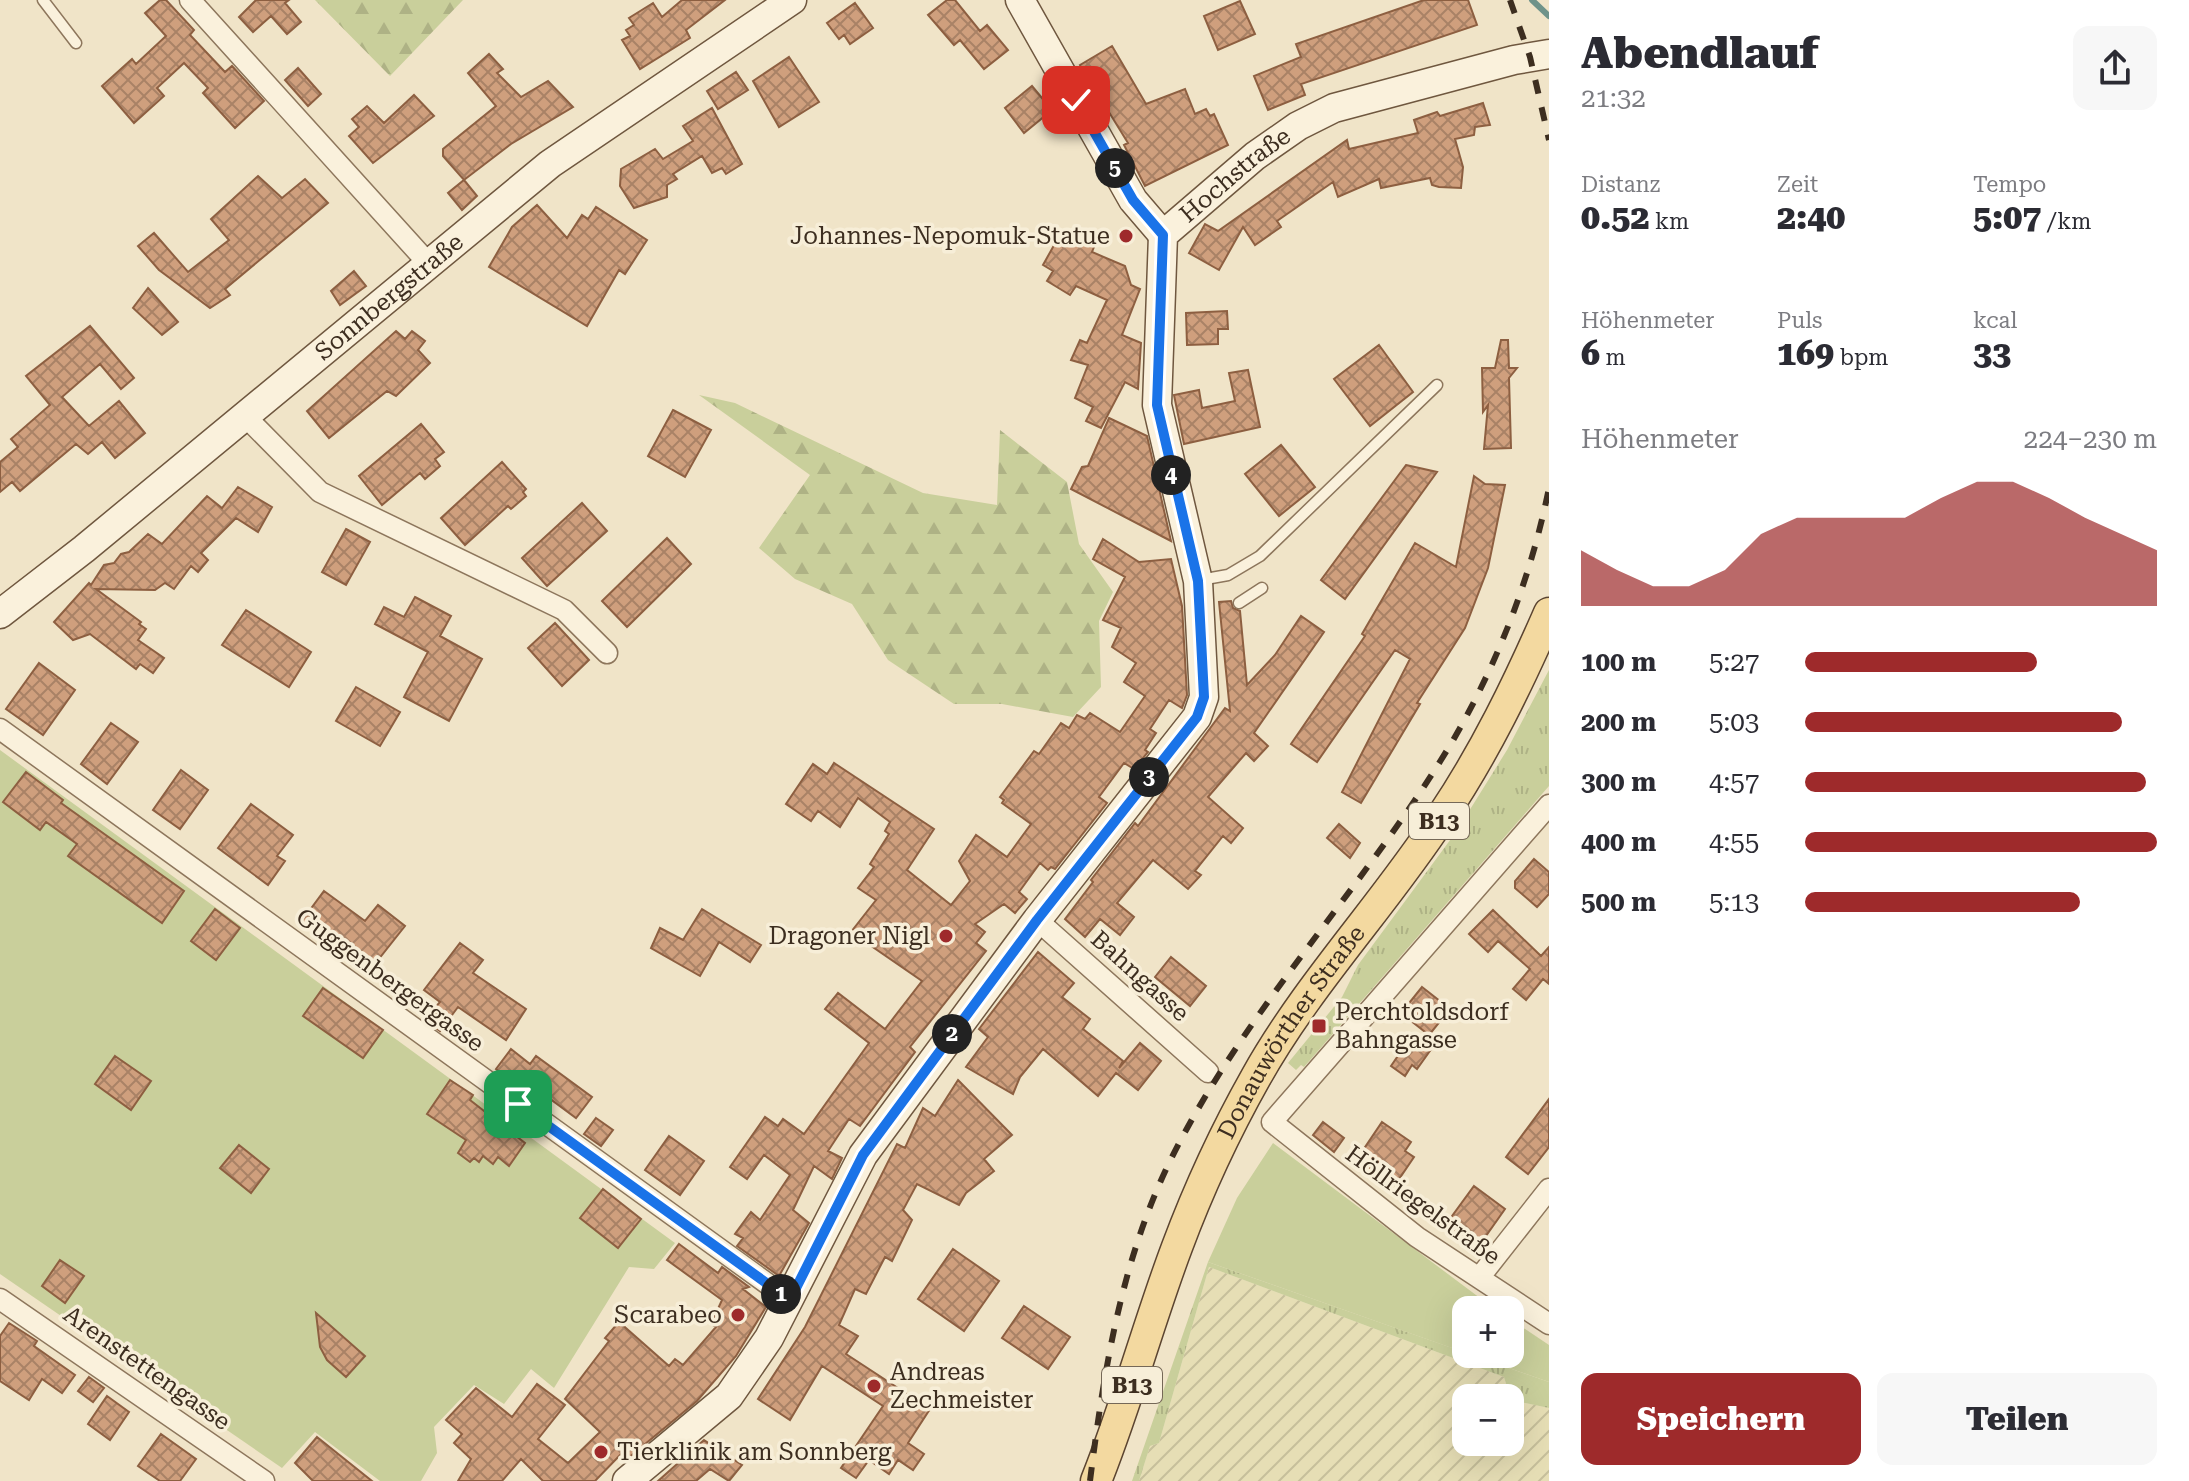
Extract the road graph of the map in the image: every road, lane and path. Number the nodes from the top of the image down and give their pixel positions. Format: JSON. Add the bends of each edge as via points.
{"nodes":[{"id":1,"x":43,"y":0,"type":"edge"},
{"id":2,"x":190,"y":0,"type":"edge"},
{"id":3,"x":792,"y":0,"type":"edge"},
{"id":4,"x":1020,"y":0,"type":"edge"},
{"id":5,"x":76,"y":43,"type":"dead end"},
{"id":6,"x":1549,"y":54,"type":"edge"},
{"id":7,"x":1163,"y":235,"type":"junction"},
{"id":8,"x":428,"y":263,"type":"junction"},
{"id":9,"x":1437,"y":385,"type":"dead end"},
{"id":10,"x":244,"y":415,"type":"junction"},
{"id":11,"x":1198,"y":581,"type":"junction"},
{"id":12,"x":1262,"y":588,"type":"dead end"},
{"id":13,"x":1239,"y":603,"type":"dead end"},
{"id":14,"x":1549,"y":613,"type":"edge"},
{"id":15,"x":0,"y":614,"type":"edge"},
{"id":16,"x":607,"y":653,"type":"dead end"},
{"id":17,"x":0,"y":729,"type":"edge"},
{"id":18,"x":1549,"y":805,"type":"edge"},
{"id":19,"x":1037,"y":920,"type":"junction"},
{"id":20,"x":1208,"y":1072,"type":"dead end"},
{"id":21,"x":1549,"y":1189,"type":"edge"},
{"id":22,"x":1479,"y":1278,"type":"junction"},
{"id":23,"x":0,"y":1299,"type":"edge"},
{"id":24,"x":790,"y":1300,"type":"junction"},
{"id":25,"x":1549,"y":1324,"type":"edge"},
{"id":26,"x":264,"y":1481,"type":"edge"},
{"id":27,"x":627,"y":1481,"type":"edge"},
{"id":28,"x":1096,"y":1481,"type":"edge"}],
"edges":[{"from":1,"to":5,"type":"lane"},
{"from":2,"to":8,"type":"street"},
{"from":3,"to":8,"type":"main road","name":"Sonnbergstraße","via":[[550,164]]},
{"from":4,"to":7,"type":"main road","via":[[1133,200]]},
{"from":6,"to":7,"type":"main road","name":"Hochstraße","via":[[1334,108],[1255,156]]},
{"from":7,"to":11,"type":"main road","name":"Hochstraße","via":[[1157,405]]},
{"from":8,"to":10,"type":"main road","name":"Sonnbergstraße"},
{"from":9,"to":11,"type":"lane","via":[[1260,556],[1228,575]]},
{"from":10,"to":15,"type":"main road","name":"Sonnbergstraße"},
{"from":10,"to":16,"type":"street","via":[[320,492],[564,610]]},
{"from":11,"to":19,"type":"main road","name":"Hochstraße","via":[[1206,615],[1204,697],[1197,717]]},
{"from":12,"to":13,"type":"lane"},
{"from":14,"to":28,"type":"main road","name":"Donauwörther Straße","number":"B13","via":[[1511,700],[1441,818],[1307,1001],[1245,1097],[1208,1168],[1177,1247]]},
{"from":17,"to":24,"type":"street","name":"Guggenbergergasse"},
{"from":18,"to":22,"type":"street","name":"Höllriegelstraße","via":[[1272,1122],[1381,1210]]},
{"from":19,"to":20,"type":"street","name":"Bahngasse"},
{"from":19,"to":24,"type":"main road","name":"Hochstraße","via":[[863,1155]]},
{"from":21,"to":22,"type":"street"},
{"from":22,"to":25,"type":"street","name":"Höllriegelstraße"},
{"from":23,"to":26,"type":"street","name":"Arenstettengasse"},
{"from":24,"to":27,"type":"main road","name":"Hochstraße","via":[[729,1396]]}]}
